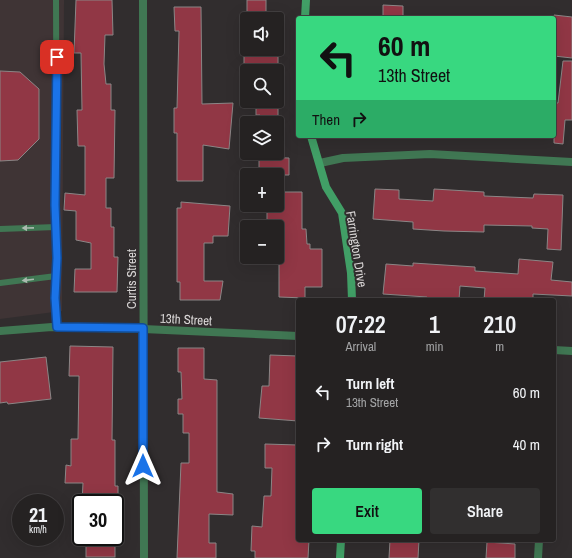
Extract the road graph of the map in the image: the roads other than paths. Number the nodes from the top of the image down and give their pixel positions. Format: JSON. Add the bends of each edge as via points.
{"nodes":[{"id":1,"x":56,"y":0,"type":"edge"},
{"id":2,"x":143,"y":0,"type":"edge"},
{"id":3,"x":306,"y":0,"type":"edge"},
{"id":4,"x":305,"y":16,"type":"edge"},
{"id":5,"x":312,"y":138,"type":"edge"},
{"id":6,"x":572,"y":162,"type":"edge"},
{"id":7,"x":320,"y":163,"type":"junction"},
{"id":8,"x":56,"y":227,"type":"junction"},
{"id":9,"x":0,"y":228,"type":"edge"},
{"id":10,"x":56,"y":276,"type":"junction"},
{"id":11,"x":0,"y":283,"type":"edge"},
{"id":12,"x":352,"y":298,"type":"edge"},
{"id":13,"x":57,"y":327,"type":"junction"},
{"id":14,"x":143,"y":328,"type":"junction"},
{"id":15,"x":0,"y":331,"type":"edge"},
{"id":16,"x":296,"y":336,"type":"edge"},
{"id":17,"x":556,"y":350,"type":"edge"},
{"id":18,"x":572,"y":351,"type":"edge"},
{"id":19,"x":341,"y":542,"type":"edge"},
{"id":20,"x":539,"y":542,"type":"edge"},
{"id":21,"x":144,"y":558,"type":"edge"},
{"id":22,"x":340,"y":558,"type":"edge"},
{"id":23,"x":538,"y":558,"type":"edge"}],
"edges":[{"from":1,"to":8,"type":"lane"},
{"from":2,"to":14,"type":"street","name":"Curtis Street"},
{"from":3,"to":4,"type":"street"},
{"from":5,"to":7,"type":"street","name":"Farrington Drive"},
{"from":6,"to":7,"type":"street","via":[[430,154],[343,158]]},
{"from":7,"to":12,"type":"street","name":"Farrington Drive","via":[[326,187],[342,213]]},
{"from":8,"to":9,"type":"lane","one_way":true},
{"from":8,"to":10,"type":"lane"},
{"from":10,"to":11,"type":"lane","one_way":true},
{"from":10,"to":13,"type":"lane"},
{"from":13,"to":14,"type":"street","name":"13th Street"},
{"from":13,"to":15,"type":"street","name":"13th Street"},
{"from":14,"to":16,"type":"street","name":"13th Street"},
{"from":14,"to":21,"type":"street","name":"Curtis Street"},
{"from":17,"to":18,"type":"street"},
{"from":19,"to":22,"type":"street"},
{"from":20,"to":23,"type":"street"}]}
